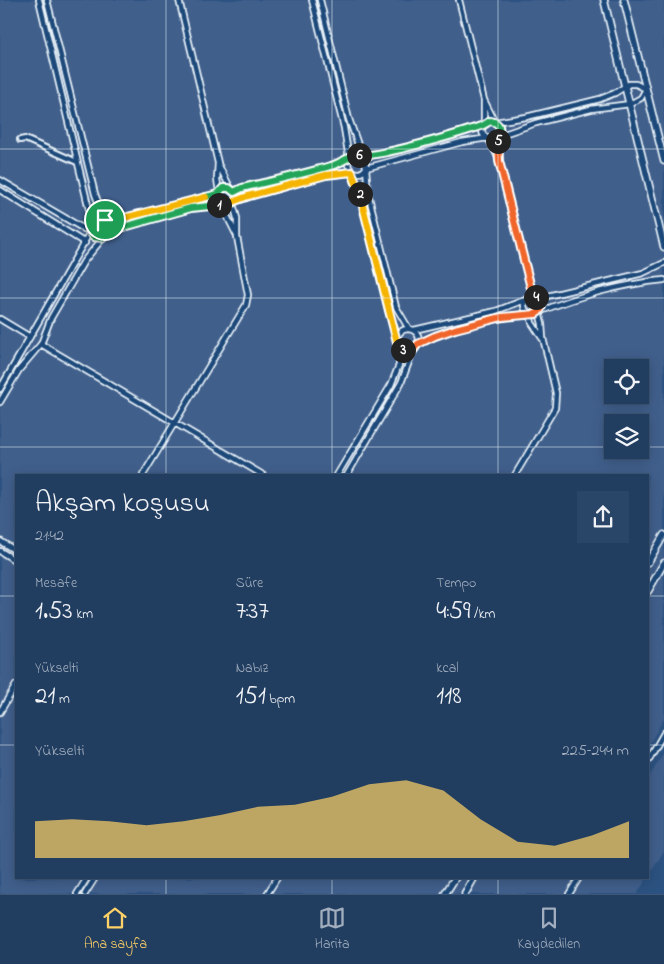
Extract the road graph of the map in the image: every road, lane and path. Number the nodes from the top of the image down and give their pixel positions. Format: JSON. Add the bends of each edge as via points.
{"nodes":[{"id":1,"x":39,"y":0,"type":"edge"},
{"id":2,"x":47,"y":0,"type":"edge"},
{"id":3,"x":178,"y":0,"type":"edge"},
{"id":4,"x":312,"y":0,"type":"edge"},
{"id":5,"x":320,"y":0,"type":"edge"},
{"id":6,"x":460,"y":0,"type":"edge"},
{"id":7,"x":604,"y":0,"type":"edge"},
{"id":8,"x":624,"y":0,"type":"edge"},
{"id":9,"x":56,"y":35,"type":"junction"},
{"id":10,"x":48,"y":37,"type":"junction"},
{"id":11,"x":330,"y":43,"type":"junction"},
{"id":12,"x":323,"y":45,"type":"junction"},
{"id":13,"x":625,"y":86,"type":"junction"},
{"id":14,"x":646,"y":89,"type":"junction"},
{"id":15,"x":484,"y":100,"type":"junction"},
{"id":16,"x":630,"y":104,"type":"junction"},
{"id":17,"x":347,"y":113,"type":"junction"},
{"id":18,"x":340,"y":114,"type":"junction"},
{"id":19,"x":495,"y":122,"type":"junction"},
{"id":20,"x":484,"y":125,"type":"junction"},
{"id":21,"x":498,"y":136,"type":"junction"},
{"id":22,"x":488,"y":138,"type":"junction"},
{"id":23,"x":20,"y":140,"type":"dead end"},
{"id":24,"x":362,"y":156,"type":"junction"},
{"id":25,"x":349,"y":159,"type":"junction"},
{"id":26,"x":499,"y":161,"type":"junction"},
{"id":27,"x":664,"y":161,"type":"edge"},
{"id":28,"x":77,"y":162,"type":"junction"},
{"id":29,"x":218,"y":163,"type":"junction"},
{"id":30,"x":366,"y":168,"type":"junction"},
{"id":31,"x":352,"y":172,"type":"junction"},
{"id":32,"x":0,"y":180,"type":"edge"},
{"id":33,"x":0,"y":190,"type":"edge"},
{"id":34,"x":233,"y":190,"type":"junction"},
{"id":35,"x":218,"y":193,"type":"junction"},
{"id":36,"x":234,"y":202,"type":"junction"},
{"id":37,"x":221,"y":205,"type":"junction"},
{"id":38,"x":106,"y":221,"type":"junction"},
{"id":39,"x":91,"y":224,"type":"junction"},
{"id":40,"x":110,"y":231,"type":"junction"},
{"id":41,"x":90,"y":232,"type":"junction"},
{"id":42,"x":237,"y":237,"type":"junction"},
{"id":43,"x":103,"y":238,"type":"junction"},
{"id":44,"x":85,"y":243,"type":"junction"},
{"id":45,"x":664,"y":247,"type":"edge"},
{"id":46,"x":664,"y":263,"type":"edge"},
{"id":47,"x":664,"y":280,"type":"edge"},
{"id":48,"x":533,"y":296,"type":"junction"},
{"id":49,"x":539,"y":298,"type":"junction"},
{"id":50,"x":527,"y":299,"type":"junction"},
{"id":51,"x":539,"y":312,"type":"junction"},
{"id":52,"x":530,"y":314,"type":"junction"},
{"id":53,"x":0,"y":319,"type":"edge"},
{"id":54,"x":453,"y":321,"type":"junction"},
{"id":55,"x":411,"y":329,"type":"junction"},
{"id":56,"x":455,"y":329,"type":"junction"},
{"id":57,"x":30,"y":337,"type":"junction"},
{"id":58,"x":397,"y":338,"type":"junction"},
{"id":59,"x":543,"y":338,"type":"junction"},
{"id":60,"x":41,"y":344,"type":"junction"},
{"id":61,"x":398,"y":346,"type":"junction"},
{"id":62,"x":417,"y":346,"type":"junction"},
{"id":63,"x":0,"y":389,"type":"edge"},
{"id":64,"x":0,"y":402,"type":"edge"},
{"id":65,"x":175,"y":423,"type":"junction"},
{"id":66,"x":144,"y":474,"type":"edge"},
{"id":67,"x":261,"y":474,"type":"edge"},
{"id":68,"x":338,"y":474,"type":"edge"},
{"id":69,"x":348,"y":474,"type":"edge"},
{"id":70,"x":516,"y":474,"type":"edge"},
{"id":71,"x":664,"y":535,"type":"edge"},
{"id":72,"x":0,"y":541,"type":"edge"},
{"id":73,"x":15,"y":550,"type":"edge"},
{"id":74,"x":0,"y":551,"type":"edge"},
{"id":75,"x":15,"y":560,"type":"edge"},
{"id":76,"x":649,"y":560,"type":"edge"},
{"id":77,"x":664,"y":562,"type":"edge"},
{"id":78,"x":649,"y":589,"type":"edge"},
{"id":79,"x":15,"y":687,"type":"edge"},
{"id":80,"x":0,"y":712,"type":"edge"},
{"id":81,"x":664,"y":733,"type":"edge"},
{"id":82,"x":649,"y":759,"type":"edge"},
{"id":83,"x":86,"y":879,"type":"edge"},
{"id":84,"x":94,"y":879,"type":"edge"},
{"id":85,"x":276,"y":879,"type":"edge"},
{"id":86,"x":454,"y":879,"type":"edge"},
{"id":87,"x":473,"y":879,"type":"edge"},
{"id":88,"x":578,"y":879,"type":"edge"},
{"id":89,"x":77,"y":894,"type":"edge"},
{"id":90,"x":85,"y":894,"type":"edge"},
{"id":91,"x":267,"y":894,"type":"edge"},
{"id":92,"x":445,"y":894,"type":"edge"},
{"id":93,"x":465,"y":894,"type":"edge"},
{"id":94,"x":569,"y":894,"type":"edge"}],
"edges":[{"from":1,"to":10,"type":"street"},
{"from":2,"to":9,"type":"street"},
{"from":3,"to":29,"type":"street"},
{"from":4,"to":12,"type":"street"},
{"from":5,"to":11,"type":"street"},
{"from":6,"to":15,"type":"street"},
{"from":7,"to":13,"type":"street"},
{"from":8,"to":14,"type":"street"},
{"from":9,"to":10,"type":"street"},
{"from":9,"to":38,"type":"street","via":[[95,194]]},
{"from":10,"to":28,"type":"street"},
{"from":11,"to":12,"type":"street"},
{"from":11,"to":17,"type":"street"},
{"from":12,"to":18,"type":"street"},
{"from":13,"to":14,"type":"street","via":[[636,84]]},
{"from":13,"to":16,"type":"street"},
{"from":13,"to":19,"type":"street","via":[[600,99]]},
{"from":14,"to":16,"type":"street","via":[[641,98]]},
{"from":14,"to":27,"type":"street"},
{"from":15,"to":19,"type":"street"},
{"from":15,"to":20,"type":"street"},
{"from":16,"to":21,"type":"street","via":[[591,109]]},
{"from":16,"to":45,"type":"street"},
{"from":17,"to":18,"type":"street"},
{"from":17,"to":24,"type":"street"},
{"from":18,"to":25,"type":"street"},
{"from":19,"to":20,"type":"street"},
{"from":19,"to":21,"type":"street","via":[[500,129]]},
{"from":20,"to":22,"type":"street","via":[[482,132]]},
{"from":20,"to":24,"type":"street"},
{"from":21,"to":22,"type":"street"},
{"from":21,"to":26,"type":"street"},
{"from":22,"to":26,"type":"street"},
{"from":22,"to":30,"type":"street"},
{"from":23,"to":28,"type":"street","via":[[25,139]]},
{"from":24,"to":25,"type":"street","via":[[355,155]]},
{"from":24,"to":30,"type":"street","via":[[367,161]]},
{"from":25,"to":31,"type":"street","via":[[348,166]]},
{"from":25,"to":34,"type":"street"},
{"from":26,"to":48,"type":"street"},
{"from":28,"to":39,"type":"street"},
{"from":29,"to":34,"type":"street"},
{"from":29,"to":35,"type":"street"},
{"from":30,"to":31,"type":"street","via":[[359,173]]},
{"from":30,"to":55,"type":"street","via":[[368,193],[396,307]]},
{"from":31,"to":36,"type":"street","via":[[326,175]]},
{"from":31,"to":58,"type":"street"},
{"from":32,"to":39,"type":"street","via":[[84,229]]},
{"from":33,"to":44,"type":"street"},
{"from":34,"to":35,"type":"street","via":[[223,188]]},
{"from":34,"to":36,"type":"street"},
{"from":35,"to":37,"type":"street","via":[[217,200]]},
{"from":35,"to":38,"type":"street"},
{"from":36,"to":37,"type":"street","via":[[228,207]]},
{"from":36,"to":42,"type":"street"},
{"from":37,"to":40,"type":"street","via":[[191,208]]},
{"from":37,"to":42,"type":"street"},
{"from":38,"to":39,"type":"street","via":[[99,218]]},
{"from":38,"to":40,"type":"street"},
{"from":39,"to":41,"type":"street"},
{"from":40,"to":43,"type":"street"},
{"from":41,"to":43,"type":"street","via":[[94,237]]},
{"from":41,"to":44,"type":"street"},
{"from":42,"to":65,"type":"street","via":[[248,296],[246,305]]},
{"from":43,"to":60,"type":"street","via":[[84,261],[65,293]]},
{"from":44,"to":57,"type":"street"},
{"from":46,"to":49,"type":"street","via":[[643,273]]},
{"from":47,"to":51,"type":"street","via":[[565,301]]},
{"from":48,"to":49,"type":"street"},
{"from":48,"to":50,"type":"street"},
{"from":49,"to":51,"type":"street","via":[[542,306]]},
{"from":50,"to":52,"type":"street","via":[[524,308]]},
{"from":50,"to":54,"type":"street","via":[[496,311]]},
{"from":51,"to":52,"type":"street"},
{"from":51,"to":59,"type":"street"},
{"from":52,"to":56,"type":"street","via":[[502,317]]},
{"from":52,"to":59,"type":"street","via":[[532,323]]},
{"from":53,"to":57,"type":"street"},
{"from":54,"to":55,"type":"street"},
{"from":54,"to":56,"type":"street"},
{"from":55,"to":58,"type":"street","via":[[401,331]]},
{"from":55,"to":62,"type":"street","via":[[419,337]]},
{"from":56,"to":62,"type":"street"},
{"from":57,"to":63,"type":"street"},
{"from":58,"to":61,"type":"street"},
{"from":59,"to":70,"type":"street","via":[[556,393],[555,408]]},
{"from":60,"to":64,"type":"street","via":[[19,370]]},
{"from":60,"to":65,"type":"street"},
{"from":61,"to":62,"type":"street","via":[[406,351]]},
{"from":61,"to":68,"type":"street","via":[[399,365],[391,385]]},
{"from":62,"to":69,"type":"street","via":[[401,383]]},
{"from":65,"to":66,"type":"street"},
{"from":65,"to":67,"type":"street"},
{"from":71,"to":76,"type":"street"},
{"from":72,"to":73,"type":"street"},
{"from":74,"to":75,"type":"street"},
{"from":77,"to":78,"type":"street"},
{"from":79,"to":80,"type":"street"},
{"from":81,"to":82,"type":"street"},
{"from":83,"to":89,"type":"street"},
{"from":84,"to":90,"type":"street"},
{"from":85,"to":91,"type":"street"},
{"from":86,"to":92,"type":"street"},
{"from":87,"to":93,"type":"street"},
{"from":88,"to":94,"type":"street"}]}
